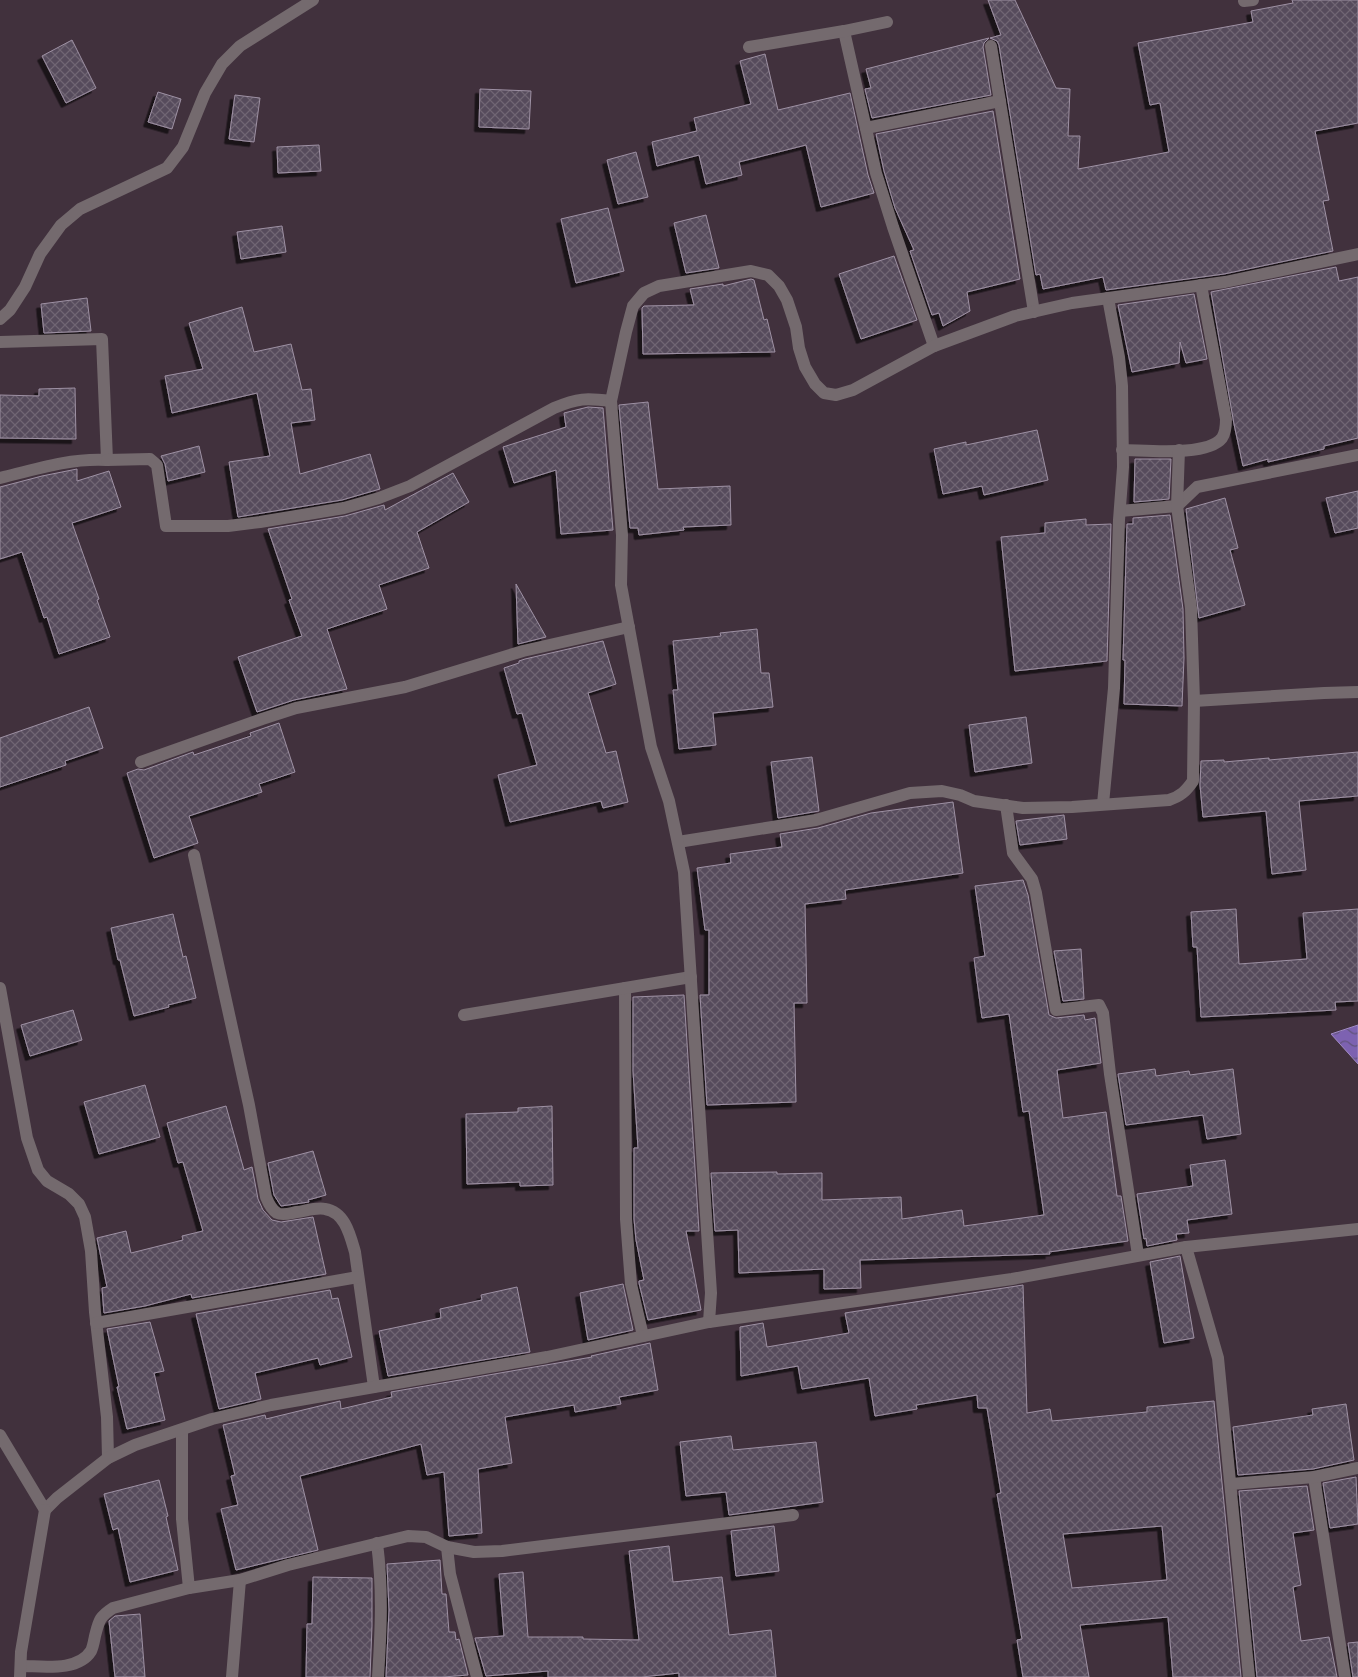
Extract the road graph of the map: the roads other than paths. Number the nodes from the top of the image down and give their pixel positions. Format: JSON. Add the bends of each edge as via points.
{"nodes":[{"id":1,"x":314,"y":0,"type":"edge"},
{"id":2,"x":886,"y":22,"type":"dead end"},
{"id":3,"x":844,"y":31,"type":"junction"},
{"id":4,"x":991,"y":46,"type":"dead end"},
{"id":5,"x":748,"y":47,"type":"dead end"},
{"id":6,"x":1000,"y":101,"type":"junction"},
{"id":7,"x":866,"y":128,"type":"junction"},
{"id":8,"x":1358,"y":254,"type":"edge"},
{"id":9,"x":1201,"y":285,"type":"junction"},
{"id":10,"x":1108,"y":298,"type":"junction"},
{"id":11,"x":1034,"y":312,"type":"junction"},
{"id":12,"x":0,"y":319,"type":"edge"},
{"id":13,"x":0,"y":342,"type":"edge"},
{"id":14,"x":934,"y":346,"type":"junction"},
{"id":15,"x":611,"y":401,"type":"junction"},
{"id":16,"x":1122,"y":450,"type":"junction"},
{"id":17,"x":1179,"y":450,"type":"junction"},
{"id":18,"x":1358,"y":455,"type":"edge"},
{"id":19,"x":107,"y":460,"type":"junction"},
{"id":20,"x":0,"y":478,"type":"edge"},
{"id":21,"x":1177,"y":506,"type":"junction"},
{"id":22,"x":1120,"y":511,"type":"junction"},
{"id":23,"x":629,"y":627,"type":"junction"},
{"id":24,"x":1358,"y":692,"type":"edge"},
{"id":25,"x":1194,"y":701,"type":"junction"},
{"id":26,"x":142,"y":762,"type":"dead end"},
{"id":27,"x":1103,"y":804,"type":"junction"},
{"id":28,"x":1006,"y":806,"type":"junction"},
{"id":29,"x":678,"y":842,"type":"junction"},
{"id":30,"x":194,"y":855,"type":"dead end"},
{"id":31,"x":691,"y":977,"type":"junction"},
{"id":32,"x":0,"y":988,"type":"edge"},
{"id":33,"x":624,"y":988,"type":"junction"},
{"id":34,"x":464,"y":1015,"type":"dead end"},
{"id":35,"x":1358,"y":1229,"type":"edge"},
{"id":36,"x":1186,"y":1247,"type":"junction"},
{"id":37,"x":1138,"y":1255,"type":"junction"},
{"id":38,"x":358,"y":1277,"type":"junction"},
{"id":39,"x":709,"y":1322,"type":"junction"},
{"id":40,"x":96,"y":1323,"type":"junction"},
{"id":41,"x":643,"y":1336,"type":"junction"},
{"id":42,"x":374,"y":1387,"type":"junction"},
{"id":43,"x":182,"y":1430,"type":"junction"},
{"id":44,"x":0,"y":1435,"type":"edge"},
{"id":45,"x":108,"y":1458,"type":"junction"},
{"id":46,"x":1358,"y":1468,"type":"edge"},
{"id":47,"x":1314,"y":1477,"type":"junction"},
{"id":48,"x":1231,"y":1484,"type":"junction"},
{"id":49,"x":45,"y":1510,"type":"junction"},
{"id":50,"x":793,"y":1515,"type":"dead end"},
{"id":51,"x":377,"y":1543,"type":"junction"},
{"id":52,"x":447,"y":1547,"type":"junction"},
{"id":53,"x":240,"y":1580,"type":"junction"},
{"id":54,"x":189,"y":1588,"type":"junction"},
{"id":55,"x":21,"y":1671,"type":"edge"},
{"id":56,"x":232,"y":1677,"type":"edge"},
{"id":57,"x":378,"y":1677,"type":"edge"},
{"id":58,"x":476,"y":1677,"type":"edge"},
{"id":59,"x":1249,"y":1677,"type":"edge"},
{"id":60,"x":1345,"y":1677,"type":"edge"}],
"edges":[{"from":1,"to":12,"type":"street","via":[[240,46],[222,64],[205,93],[183,147],[167,168],[80,209],[61,225],[40,254],[25,287]]},
{"from":2,"to":3,"type":"street"},
{"from":3,"to":5,"type":"street"},
{"from":3,"to":7,"type":"street"},
{"from":4,"to":6,"type":"street"},
{"from":6,"to":7,"type":"street"},
{"from":6,"to":11,"type":"street"},
{"from":7,"to":14,"type":"street","via":[[876,173]]},
{"from":8,"to":9,"type":"street"},
{"from":9,"to":10,"type":"street"},
{"from":9,"to":17,"type":"street","via":[[1226,430],[1214,444],[1200,449]]},
{"from":10,"to":11,"type":"street"},
{"from":10,"to":16,"type":"street","via":[[1122,386]]},
{"from":11,"to":14,"type":"street"},
{"from":13,"to":19,"type":"street","via":[[102,339]]},
{"from":14,"to":15,"type":"street","via":[[853,390],[836,395],[824,393],[805,367],[787,300],[768,275],[751,271],[681,282],[644,293],[633,306]]},
{"from":15,"to":19,"type":"street","via":[[573,400],[410,486],[379,498],[344,508],[228,526],[166,526],[157,465],[150,460]]},
{"from":15,"to":23,"type":"street","via":[[622,535],[621,585]]},
{"from":16,"to":17,"type":"street"},
{"from":16,"to":22,"type":"street"},
{"from":17,"to":21,"type":"street"},
{"from":18,"to":21,"type":"street","via":[[1197,487]]},
{"from":19,"to":20,"type":"street","via":[[65,462]]},
{"from":21,"to":22,"type":"street"},
{"from":21,"to":25,"type":"street","via":[[1191,608]]},
{"from":22,"to":27,"type":"street","via":[[1114,688]]},
{"from":23,"to":26,"type":"street","via":[[523,651],[405,687],[296,708]]},
{"from":23,"to":29,"type":"street","via":[[652,747]]},
{"from":24,"to":25,"type":"street"},
{"from":25,"to":27,"type":"street","via":[[1193,780],[1186,791],[1169,800]]},
{"from":27,"to":28,"type":"street","via":[[1038,808]]},
{"from":28,"to":29,"type":"street","via":[[924,790],[816,820]]},
{"from":28,"to":37,"type":"street","via":[[1013,853],[1032,879],[1036,893],[1056,1010],[1099,1005],[1103,1013]]},
{"from":29,"to":31,"type":"street","via":[[684,872]]},
{"from":30,"to":38,"type":"street","via":[[266,1197],[277,1213],[324,1208],[335,1213],[349,1231]]},
{"from":31,"to":33,"type":"street"},
{"from":31,"to":39,"type":"street","via":[[711,1293]]},
{"from":32,"to":40,"type":"street","via":[[27,1138],[38,1170],[47,1181],[79,1204],[85,1217]]},
{"from":33,"to":34,"type":"street"},
{"from":33,"to":41,"type":"street","via":[[626,1219],[631,1284]]},
{"from":35,"to":36,"type":"street"},
{"from":36,"to":37,"type":"street"},
{"from":36,"to":48,"type":"street","via":[[1218,1358]]},
{"from":37,"to":39,"type":"street","via":[[1012,1279]]},
{"from":38,"to":40,"type":"street"},
{"from":38,"to":42,"type":"street"},
{"from":39,"to":41,"type":"street"},
{"from":40,"to":45,"type":"street","via":[[107,1417]]},
{"from":41,"to":42,"type":"street","via":[[548,1357]]},
{"from":42,"to":43,"type":"street","via":[[263,1407]]},
{"from":43,"to":45,"type":"street","via":[[135,1445]]},
{"from":43,"to":54,"type":"street","via":[[182,1519]]},
{"from":44,"to":49,"type":"street"},
{"from":45,"to":49,"type":"street"},
{"from":46,"to":47,"type":"street"},
{"from":47,"to":48,"type":"street"},
{"from":47,"to":60,"type":"street"},
{"from":48,"to":59,"type":"street"},
{"from":49,"to":55,"type":"street","via":[[21,1652]]},
{"from":50,"to":52,"type":"street","via":[[502,1551],[474,1552]]},
{"from":51,"to":52,"type":"street","via":[[408,1536],[426,1537]]},
{"from":51,"to":53,"type":"street"},
{"from":51,"to":57,"type":"street","via":[[382,1609]]},
{"from":52,"to":58,"type":"street","via":[[450,1574]]},
{"from":53,"to":54,"type":"street"},
{"from":53,"to":56,"type":"street"},
{"from":54,"to":55,"type":"street","via":[[108,1611],[98,1621],[91,1651],[82,1660],[64,1666]]}]}
